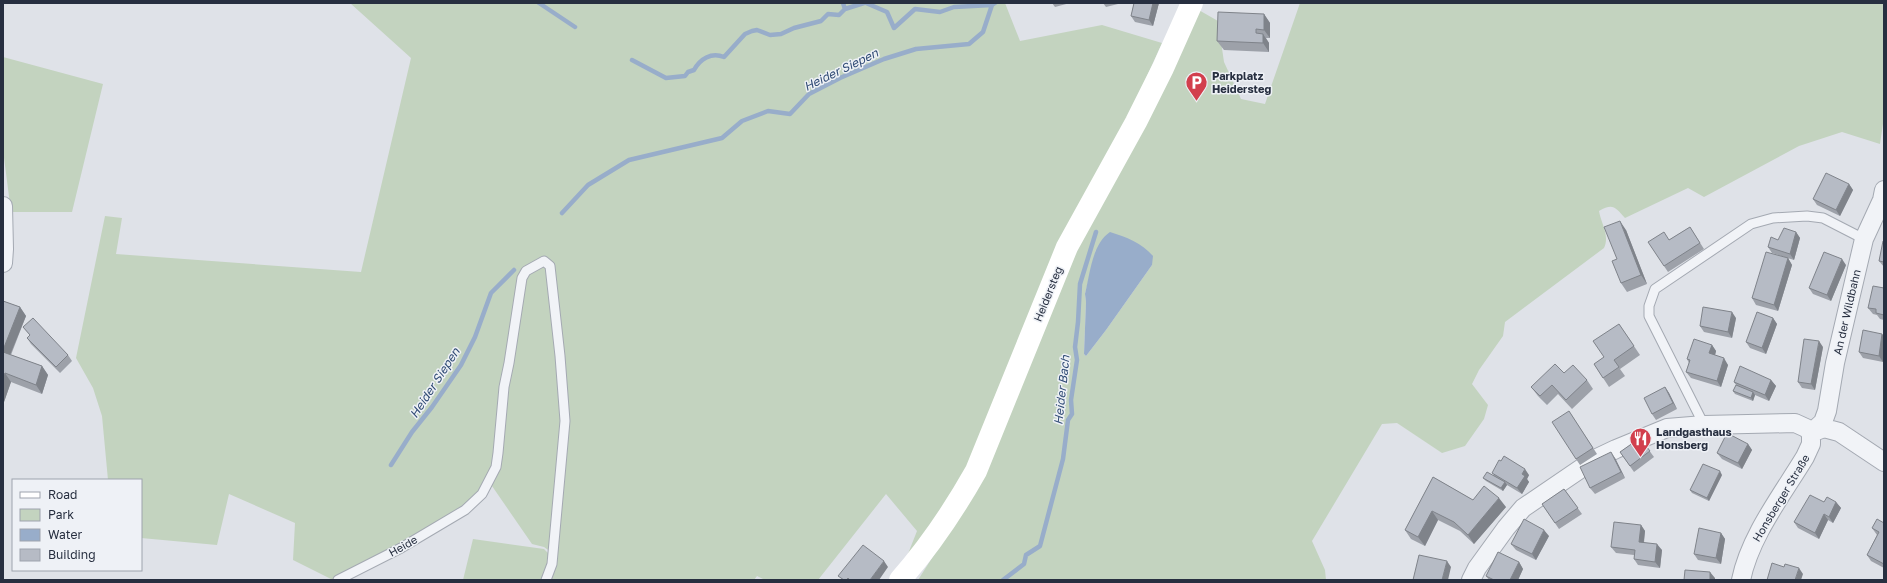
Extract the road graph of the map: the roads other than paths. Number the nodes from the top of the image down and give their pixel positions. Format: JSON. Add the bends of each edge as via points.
{"nodes":[{"id":1,"x":1192,"y":3,"type":"edge"},
{"id":2,"x":1884,"y":190,"type":"edge"},
{"id":3,"x":3,"y":206,"type":"edge"},
{"id":4,"x":1864,"y":239,"type":"junction"},
{"id":5,"x":3,"y":263,"type":"edge"},
{"id":6,"x":1704,"y":425,"type":"junction"},
{"id":7,"x":1811,"y":433,"type":"junction"},
{"id":8,"x":1884,"y":462,"type":"edge"},
{"id":9,"x":338,"y":580,"type":"edge"},
{"id":10,"x":546,"y":580,"type":"edge"},
{"id":11,"x":900,"y":580,"type":"edge"},
{"id":12,"x":1471,"y":580,"type":"edge"},
{"id":13,"x":1741,"y":580,"type":"edge"}],
"edges":[{"from":1,"to":11,"type":"main road","name":"Heidersteg","via":[[1139,116],[1067,247],[976,471],[937,533]]},
{"from":2,"to":4,"type":"street","name":"An der Wildbahn"},
{"from":3,"to":5,"type":"street"},
{"from":4,"to":6,"type":"lane","via":[[1823,218],[1773,218],[1745,228],[1655,289],[1651,296],[1649,316]]},
{"from":4,"to":7,"type":"street","name":"An der Wildbahn","via":[[1835,363],[1827,411],[1823,422]]},
{"from":6,"to":7,"type":"street","via":[[1795,423]]},
{"from":6,"to":12,"type":"street","via":[[1667,428],[1637,439],[1595,459],[1552,487],[1523,508],[1477,568]]},
{"from":7,"to":8,"type":"street","via":[[1824,428],[1839,432]]},
{"from":7,"to":13,"type":"street","name":"Honsberger Straße","via":[[1811,444],[1806,457],[1753,543]]},
{"from":9,"to":10,"type":"lane","name":"Heide","via":[[401,548],[466,510],[482,494],[496,466],[504,387],[522,278],[526,271],[544,261],[550,266],[565,421],[552,564]]}]}
